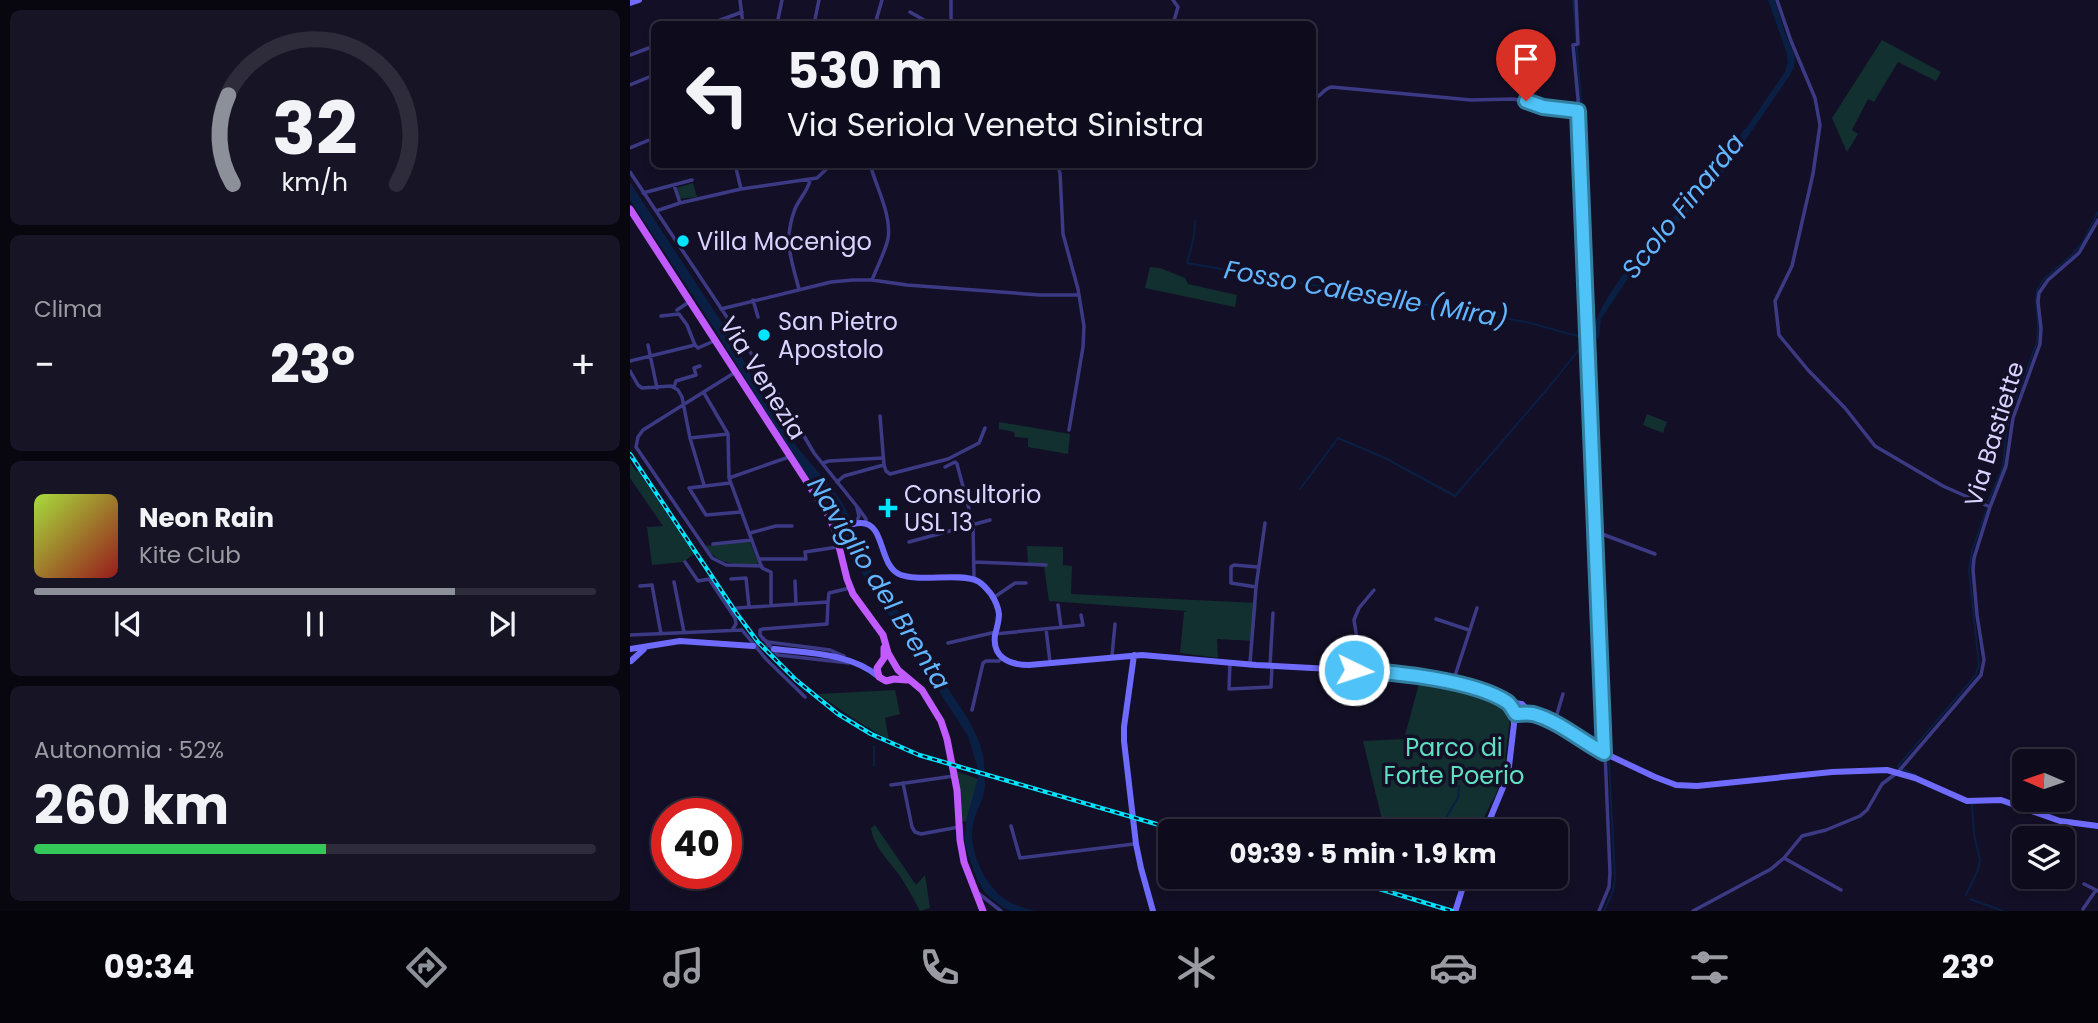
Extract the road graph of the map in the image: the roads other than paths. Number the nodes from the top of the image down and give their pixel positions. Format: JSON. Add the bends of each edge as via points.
{"nodes":[{"id":1,"x":639,"y":0,"type":"edge"},
{"id":2,"x":740,"y":0,"type":"edge"},
{"id":3,"x":782,"y":0,"type":"edge"},
{"id":4,"x":819,"y":0,"type":"edge"},
{"id":5,"x":882,"y":0,"type":"edge"},
{"id":6,"x":951,"y":0,"type":"edge"},
{"id":7,"x":1173,"y":0,"type":"edge"},
{"id":8,"x":1576,"y":0,"type":"edge"},
{"id":9,"x":1777,"y":0,"type":"edge"},
{"id":10,"x":630,"y":4,"type":"edge"},
{"id":11,"x":742,"y":12,"type":"junction"},
{"id":12,"x":910,"y":12,"type":"dead end"},
{"id":13,"x":717,"y":21,"type":"edge"},
{"id":14,"x":743,"y":21,"type":"edge"},
{"id":15,"x":778,"y":21,"type":"edge"},
{"id":16,"x":815,"y":21,"type":"edge"},
{"id":17,"x":876,"y":21,"type":"edge"},
{"id":18,"x":926,"y":21,"type":"edge"},
{"id":19,"x":951,"y":21,"type":"edge"},
{"id":20,"x":1174,"y":21,"type":"edge"},
{"id":21,"x":651,"y":48,"type":"edge"},
{"id":22,"x":630,"y":55,"type":"edge"},
{"id":23,"x":651,"y":76,"type":"edge"},
{"id":24,"x":630,"y":85,"type":"edge"},
{"id":25,"x":1316,"y":98,"type":"edge"},
{"id":26,"x":1578,"y":111,"type":"junction"},
{"id":27,"x":651,"y":139,"type":"edge"},
{"id":28,"x":630,"y":148,"type":"edge"},
{"id":29,"x":736,"y":168,"type":"edge"},
{"id":30,"x":828,"y":168,"type":"edge"},
{"id":31,"x":871,"y":168,"type":"edge"},
{"id":32,"x":1058,"y":168,"type":"edge"},
{"id":33,"x":630,"y":172,"type":"edge"},
{"id":34,"x":692,"y":180,"type":"dead end"},
{"id":35,"x":810,"y":180,"type":"junction"},
{"id":36,"x":674,"y":185,"type":"junction"},
{"id":37,"x":741,"y":189,"type":"junction"},
{"id":38,"x":643,"y":193,"type":"junction"},
{"id":39,"x":680,"y":203,"type":"junction"},
{"id":40,"x":630,"y":209,"type":"edge"},
{"id":41,"x":656,"y":211,"type":"junction"},
{"id":42,"x":2098,"y":220,"type":"edge"},
{"id":43,"x":872,"y":280,"type":"junction"},
{"id":44,"x":799,"y":289,"type":"junction"},
{"id":45,"x":1079,"y":295,"type":"junction"},
{"id":46,"x":753,"y":300,"type":"junction"},
{"id":47,"x":691,"y":301,"type":"junction"},
{"id":48,"x":721,"y":309,"type":"junction"},
{"id":49,"x":677,"y":310,"type":"dead end"},
{"id":50,"x":661,"y":316,"type":"dead end"},
{"id":51,"x":758,"y":317,"type":"dead end"},
{"id":52,"x":716,"y":340,"type":"junction"},
{"id":53,"x":648,"y":345,"type":"dead end"},
{"id":54,"x":695,"y":345,"type":"junction"},
{"id":55,"x":650,"y":357,"type":"junction"},
{"id":56,"x":630,"y":361,"type":"edge"},
{"id":57,"x":700,"y":366,"type":"dead end"},
{"id":58,"x":630,"y":371,"type":"edge"},
{"id":59,"x":735,"y":372,"type":"junction"},
{"id":60,"x":674,"y":387,"type":"junction"},
{"id":61,"x":657,"y":388,"type":"junction"},
{"id":62,"x":704,"y":393,"type":"junction"},
{"id":63,"x":683,"y":405,"type":"junction"},
{"id":64,"x":880,"y":416,"type":"dead end"},
{"id":65,"x":985,"y":428,"type":"dead end"},
{"id":66,"x":1069,"y":430,"type":"dead end"},
{"id":67,"x":728,"y":434,"type":"junction"},
{"id":68,"x":690,"y":438,"type":"junction"},
{"id":69,"x":789,"y":457,"type":"junction"},
{"id":70,"x":883,"y":458,"type":"junction"},
{"id":71,"x":823,"y":464,"type":"junction"},
{"id":72,"x":884,"y":465,"type":"junction"},
{"id":73,"x":945,"y":467,"type":"dead end"},
{"id":74,"x":729,"y":478,"type":"junction"},
{"id":75,"x":837,"y":482,"type":"junction"},
{"id":76,"x":730,"y":483,"type":"junction"},
{"id":77,"x":705,"y":485,"type":"junction"},
{"id":78,"x":856,"y":506,"type":"junction"},
{"id":79,"x":1990,"y":507,"type":"junction"},
{"id":80,"x":741,"y":512,"type":"junction"},
{"id":81,"x":990,"y":520,"type":"dead end"},
{"id":82,"x":865,"y":523,"type":"junction"},
{"id":83,"x":1265,"y":523,"type":"dead end"},
{"id":84,"x":855,"y":524,"type":"junction"},
{"id":85,"x":973,"y":524,"type":"junction"},
{"id":86,"x":792,"y":526,"type":"dead end"},
{"id":87,"x":837,"y":529,"type":"junction"},
{"id":88,"x":749,"y":533,"type":"junction"},
{"id":89,"x":1602,"y":534,"type":"dead end"},
{"id":90,"x":752,"y":540,"type":"junction"},
{"id":91,"x":909,"y":542,"type":"dead end"},
{"id":92,"x":713,"y":544,"type":"dead end"},
{"id":93,"x":840,"y":547,"type":"junction"},
{"id":94,"x":1655,"y":554,"type":"dead end"},
{"id":95,"x":759,"y":559,"type":"junction"},
{"id":96,"x":685,"y":562,"type":"dead end"},
{"id":97,"x":974,"y":562,"type":"junction"},
{"id":98,"x":1046,"y":565,"type":"dead end"},
{"id":99,"x":762,"y":566,"type":"junction"},
{"id":100,"x":1258,"y":567,"type":"junction"},
{"id":101,"x":731,"y":579,"type":"dead end"},
{"id":102,"x":974,"y":579,"type":"junction"},
{"id":103,"x":795,"y":581,"type":"dead end"},
{"id":104,"x":674,"y":582,"type":"dead end"},
{"id":105,"x":1026,"y":583,"type":"dead end"},
{"id":106,"x":640,"y":586,"type":"dead end"},
{"id":107,"x":1256,"y":587,"type":"junction"},
{"id":108,"x":850,"y":588,"type":"junction"},
{"id":109,"x":1374,"y":590,"type":"dead end"},
{"id":110,"x":993,"y":598,"type":"junction"},
{"id":111,"x":828,"y":602,"type":"junction"},
{"id":112,"x":796,"y":604,"type":"junction"},
{"id":113,"x":1058,"y":605,"type":"dead end"},
{"id":114,"x":771,"y":606,"type":"junction"},
{"id":115,"x":749,"y":607,"type":"junction"},
{"id":116,"x":737,"y":608,"type":"dead end"},
{"id":117,"x":1477,"y":608,"type":"dead end"},
{"id":118,"x":1273,"y":613,"type":"dead end"},
{"id":119,"x":1082,"y":615,"type":"dead end"},
{"id":120,"x":1436,"y":619,"type":"dead end"},
{"id":121,"x":1115,"y":624,"type":"dead end"},
{"id":122,"x":876,"y":625,"type":"junction"},
{"id":123,"x":1061,"y":627,"type":"junction"},
{"id":124,"x":1046,"y":629,"type":"junction"},
{"id":125,"x":732,"y":630,"type":"junction"},
{"id":126,"x":1469,"y":630,"type":"junction"},
{"id":127,"x":684,"y":632,"type":"junction"},
{"id":128,"x":996,"y":633,"type":"junction"},
{"id":129,"x":661,"y":634,"type":"junction"},
{"id":130,"x":630,"y":635,"type":"edge"},
{"id":131,"x":760,"y":635,"type":"junction"},
{"id":132,"x":948,"y":643,"type":"dead end"},
{"id":133,"x":753,"y":646,"type":"tunnel mouth"},
{"id":134,"x":646,"y":648,"type":"junction"},
{"id":135,"x":774,"y":649,"type":"tunnel mouth"},
{"id":136,"x":630,"y":651,"type":"edge"},
{"id":137,"x":1134,"y":654,"type":"junction"},
{"id":138,"x":1112,"y":656,"type":"junction"},
{"id":139,"x":1002,"y":658,"type":"junction"},
{"id":140,"x":630,"y":662,"type":"edge"},
{"id":141,"x":892,"y":662,"type":"junction"},
{"id":142,"x":881,"y":663,"type":"junction"},
{"id":143,"x":1050,"y":663,"type":"junction"},
{"id":144,"x":1230,"y":663,"type":"junction"},
{"id":145,"x":858,"y":664,"type":"junction"},
{"id":146,"x":1250,"y":664,"type":"junction"},
{"id":147,"x":1271,"y":665,"type":"junction"},
{"id":148,"x":898,"y":670,"type":"junction"},
{"id":149,"x":1354,"y":670,"type":"junction"},
{"id":150,"x":878,"y":677,"type":"junction"},
{"id":151,"x":894,"y":679,"type":"junction"},
{"id":152,"x":909,"y":680,"type":"junction"},
{"id":153,"x":1453,"y":683,"type":"junction"},
{"id":154,"x":1563,"y":694,"type":"dead end"},
{"id":155,"x":805,"y":697,"type":"dead end"},
{"id":156,"x":972,"y":710,"type":"dead end"},
{"id":157,"x":1518,"y":710,"type":"junction"},
{"id":158,"x":1554,"y":724,"type":"junction"},
{"id":159,"x":1604,"y":753,"type":"junction"},
{"id":160,"x":1898,"y":772,"type":"junction"},
{"id":161,"x":954,"y":776,"type":"junction"},
{"id":162,"x":904,"y":783,"type":"junction"},
{"id":163,"x":891,"y":785,"type":"dead end"},
{"id":164,"x":1490,"y":819,"type":"edge"},
{"id":165,"x":1012,"y":826,"type":"dead end"},
{"id":166,"x":2098,"y":826,"type":"edge"},
{"id":167,"x":959,"y":827,"type":"junction"},
{"id":168,"x":1136,"y":844,"type":"junction"},
{"id":169,"x":1784,"y":858,"type":"junction"},
{"id":170,"x":2084,"y":884,"type":"dead end"},
{"id":171,"x":1462,"y":889,"type":"edge"},
{"id":172,"x":1840,"y":890,"type":"dead end"},
{"id":173,"x":2097,"y":891,"type":"edge"},
{"id":174,"x":976,"y":893,"type":"junction"},
{"id":175,"x":1456,"y":909,"type":"dead end"},
{"id":176,"x":2083,"y":909,"type":"dead end"},
{"id":177,"x":983,"y":911,"type":"edge"},
{"id":178,"x":1001,"y":911,"type":"edge"},
{"id":179,"x":1153,"y":911,"type":"edge"},
{"id":180,"x":1600,"y":911,"type":"edge"},
{"id":181,"x":1693,"y":911,"type":"edge"}],
"edges":[{"from":1,"to":10,"type":"street"},
{"from":2,"to":11,"type":"street"},
{"from":3,"to":15,"type":"street"},
{"from":4,"to":16,"type":"street"},
{"from":5,"to":17,"type":"street"},
{"from":6,"to":19,"type":"street"},
{"from":7,"to":20,"type":"street","via":[[1178,7]]},
{"from":8,"to":26,"type":"street"},
{"from":9,"to":79,"type":"street","via":[[1815,98],[1819,125],[1792,267],[1775,301],[1779,335],[1875,446]]},
{"from":11,"to":13,"type":"street"},
{"from":11,"to":14,"type":"street"},
{"from":12,"to":18,"type":"street"},
{"from":21,"to":22,"type":"street"},
{"from":23,"to":24,"type":"street"},
{"from":25,"to":26,"type":"street","via":[[1332,87],[1471,100],[1514,99]]},
{"from":26,"to":159,"type":"street"},
{"from":27,"to":28,"type":"street"},
{"from":29,"to":37,"type":"street"},
{"from":30,"to":35,"type":"street"},
{"from":31,"to":43,"type":"street","via":[[888,233]]},
{"from":32,"to":45,"type":"street","via":[[1062,234]]},
{"from":33,"to":38,"type":"street"},
{"from":34,"to":36,"type":"street"},
{"from":35,"to":37,"type":"street"},
{"from":35,"to":44,"type":"street","via":[[795,208],[787,241]]},
{"from":36,"to":38,"type":"street"},
{"from":36,"to":39,"type":"street"},
{"from":37,"to":39,"type":"street"},
{"from":38,"to":41,"type":"street"},
{"from":39,"to":41,"type":"street"},
{"from":40,"to":47,"type":"main road","name":"Via Venezia"},
{"from":41,"to":48,"type":"street"},
{"from":42,"to":79,"type":"street","name":"Via Bastiette","via":[[2079,253],[2040,290],[2039,344],[2013,418],[2007,466]]},
{"from":43,"to":44,"type":"street"},
{"from":43,"to":45,"type":"street"},
{"from":44,"to":46,"type":"street"},
{"from":45,"to":66,"type":"street","via":[[1084,337]]},
{"from":46,"to":48,"type":"street"},
{"from":46,"to":51,"type":"street"},
{"from":47,"to":49,"type":"street","name":"Via Venezia"},
{"from":47,"to":52,"type":"main road","name":"Via Venezia"},
{"from":48,"to":71,"type":"street"},
{"from":50,"to":54,"type":"street","via":[[679,314]]},
{"from":52,"to":54,"type":"street","via":[[698,348]]},
{"from":52,"to":59,"type":"main road","name":"Via Venezia"},
{"from":53,"to":55,"type":"street"},
{"from":54,"to":55,"type":"street"},
{"from":55,"to":56,"type":"street"},
{"from":55,"to":61,"type":"street"},
{"from":57,"to":60,"type":"street","via":[[694,368],[696,375]]},
{"from":58,"to":61,"type":"street","via":[[639,387]]},
{"from":59,"to":62,"type":"street"},
{"from":59,"to":69,"type":"main road","name":"Via Venezia"},
{"from":60,"to":61,"type":"street"},
{"from":60,"to":63,"type":"street"},
{"from":62,"to":63,"type":"street"},
{"from":62,"to":67,"type":"street"},
{"from":63,"to":68,"type":"street"},
{"from":63,"to":99,"type":"street","via":[[643,430],[636,447],[709,555],[724,564]]},
{"from":64,"to":70,"type":"street"},
{"from":65,"to":72,"type":"street","via":[[979,443],[948,459],[890,474]]},
{"from":67,"to":68,"type":"street"},
{"from":67,"to":74,"type":"street"},
{"from":68,"to":77,"type":"street"},
{"from":69,"to":74,"type":"street"},
{"from":69,"to":87,"type":"main road","name":"Via Venezia"},
{"from":70,"to":71,"type":"street"},
{"from":70,"to":72,"type":"street"},
{"from":71,"to":75,"type":"street"},
{"from":72,"to":75,"type":"street"},
{"from":73,"to":85,"type":"street","via":[[957,464]]},
{"from":74,"to":76,"type":"street"},
{"from":75,"to":78,"type":"street"},
{"from":76,"to":77,"type":"street"},
{"from":76,"to":80,"type":"street"},
{"from":77,"to":80,"type":"street","via":[[690,488],[706,514]]},
{"from":78,"to":82,"type":"street"},
{"from":78,"to":84,"type":"street","via":[[859,516]]},
{"from":79,"to":160,"type":"street","name":"Via Bastiette","via":[[1973,564],[1983,671]]},
{"from":80,"to":88,"type":"street"},
{"from":81,"to":85,"type":"street"},
{"from":82,"to":84,"type":"street"},
{"from":82,"to":102,"type":"street","via":[[876,531],[897,574]]},
{"from":83,"to":100,"type":"street"},
{"from":84,"to":87,"type":"street"},
{"from":85,"to":91,"type":"street"},
{"from":85,"to":97,"type":"street"},
{"from":86,"to":88,"type":"street"},
{"from":87,"to":93,"type":"main road","name":"Via Venezia"},
{"from":88,"to":90,"type":"street"},
{"from":89,"to":94,"type":"street"},
{"from":90,"to":92,"type":"street"},
{"from":90,"to":95,"type":"street"},
{"from":93,"to":95,"type":"street","via":[[805,552],[806,559]]},
{"from":93,"to":108,"type":"main road","name":"Via Venezia"},
{"from":95,"to":99,"type":"street"},
{"from":96,"to":125,"type":"street","via":[[696,580],[709,579],[736,620]]},
{"from":97,"to":98,"type":"street"},
{"from":97,"to":102,"type":"street"},
{"from":99,"to":114,"type":"street","via":[[771,572]]},
{"from":100,"to":107,"type":"street"},
{"from":100,"to":107,"type":"street","via":[[1231,567],[1231,583]]},
{"from":101,"to":115,"type":"street","via":[[746,578]]},
{"from":102,"to":110,"type":"street"},
{"from":103,"to":112,"type":"street"},
{"from":104,"to":127,"type":"street"},
{"from":105,"to":110,"type":"street","via":[[1015,583]]},
{"from":106,"to":129,"type":"street","via":[[652,585]]},
{"from":107,"to":146,"type":"street"},
{"from":108,"to":111,"type":"street","via":[[829,593]]},
{"from":108,"to":122,"type":"main road","name":"Via Venezia"},
{"from":109,"to":149,"type":"street","via":[[1354,620]]},
{"from":110,"to":128,"type":"street","via":[[999,612]]},
{"from":111,"to":112,"type":"street"},
{"from":111,"to":131,"type":"street","via":[[827,624],[763,629]]},
{"from":112,"to":114,"type":"street"},
{"from":113,"to":123,"type":"street"},
{"from":114,"to":115,"type":"street"},
{"from":115,"to":116,"type":"street"},
{"from":117,"to":126,"type":"street"},
{"from":118,"to":147,"type":"street"},
{"from":119,"to":123,"type":"street","via":[[1083,625]]},
{"from":120,"to":126,"type":"street"},
{"from":121,"to":138,"type":"street"},
{"from":122,"to":141,"type":"main road","name":"Via Venezia"},
{"from":122,"to":142,"type":"main road","name":"Via Venezia","via":[[884,648]]},
{"from":123,"to":124,"type":"street"},
{"from":124,"to":128,"type":"street"},
{"from":124,"to":143,"type":"street"},
{"from":125,"to":127,"type":"street"},
{"from":125,"to":155,"type":"street","via":[[742,630]]},
{"from":126,"to":153,"type":"street"},
{"from":127,"to":129,"type":"street"},
{"from":128,"to":132,"type":"street"},
{"from":128,"to":139,"type":"street","via":[[995,648]]},
{"from":129,"to":130,"type":"street"},
{"from":131,"to":145,"type":"street","via":[[768,642],[830,650]]},
{"from":131,"to":145,"type":"street","via":[[778,655]]},
{"from":133,"to":134,"type":"street","via":[[680,641]]},
{"from":134,"to":136,"type":"street"},
{"from":134,"to":140,"type":"street"},
{"from":135,"to":145,"type":"street"},
{"from":136,"to":140,"type":"street"},
{"from":137,"to":138,"type":"street"},
{"from":137,"to":144,"type":"street"},
{"from":137,"to":168,"type":"street","via":[[1124,736]]},
{"from":138,"to":143,"type":"street"},
{"from":139,"to":143,"type":"street","via":[[1021,665]]},
{"from":139,"to":156,"type":"street","via":[[983,663]]},
{"from":141,"to":142,"type":"main road"},
{"from":141,"to":148,"type":"main road"},
{"from":142,"to":145,"type":"street"},
{"from":142,"to":150,"type":"main road"},
{"from":144,"to":146,"type":"street"},
{"from":144,"to":147,"type":"street","via":[[1229,689],[1271,687]]},
{"from":145,"to":150,"type":"street"},
{"from":146,"to":147,"type":"street"},
{"from":147,"to":149,"type":"street"},
{"from":148,"to":151,"type":"main road"},
{"from":148,"to":152,"type":"main road"},
{"from":149,"to":153,"type":"street"},
{"from":150,"to":151,"type":"main road"},
{"from":151,"to":152,"type":"main road"},
{"from":152,"to":161,"type":"main road","via":[[922,690],[941,721]]},
{"from":153,"to":157,"type":"street"},
{"from":154,"to":158,"type":"street"},
{"from":157,"to":158,"type":"street"},
{"from":157,"to":164,"type":"street","via":[[1508,775]]},
{"from":158,"to":159,"type":"street"},
{"from":159,"to":160,"type":"street","via":[[1681,786],[1832,772]]},
{"from":159,"to":180,"type":"street","via":[[1610,882]]},
{"from":160,"to":166,"type":"street","via":[[1967,800],[2001,800],[2060,821]]},
{"from":160,"to":169,"type":"street","name":"Via Bastiette","via":[[1878,790],[1864,814],[1802,836]]},
{"from":161,"to":162,"type":"street"},
{"from":161,"to":167,"type":"main road"},
{"from":162,"to":163,"type":"street"},
{"from":162,"to":167,"type":"street","via":[[915,832]]},
{"from":165,"to":168,"type":"street","via":[[1020,858]]},
{"from":167,"to":174,"type":"main road","via":[[964,862]]},
{"from":168,"to":179,"type":"street"},
{"from":169,"to":172,"type":"street"},
{"from":169,"to":181,"type":"street","name":"Via Bastiette"},
{"from":170,"to":173,"type":"street"},
{"from":171,"to":175,"type":"street"},
{"from":173,"to":176,"type":"street"},
{"from":174,"to":177,"type":"main road"},
{"from":174,"to":178,"type":"street"}]}
